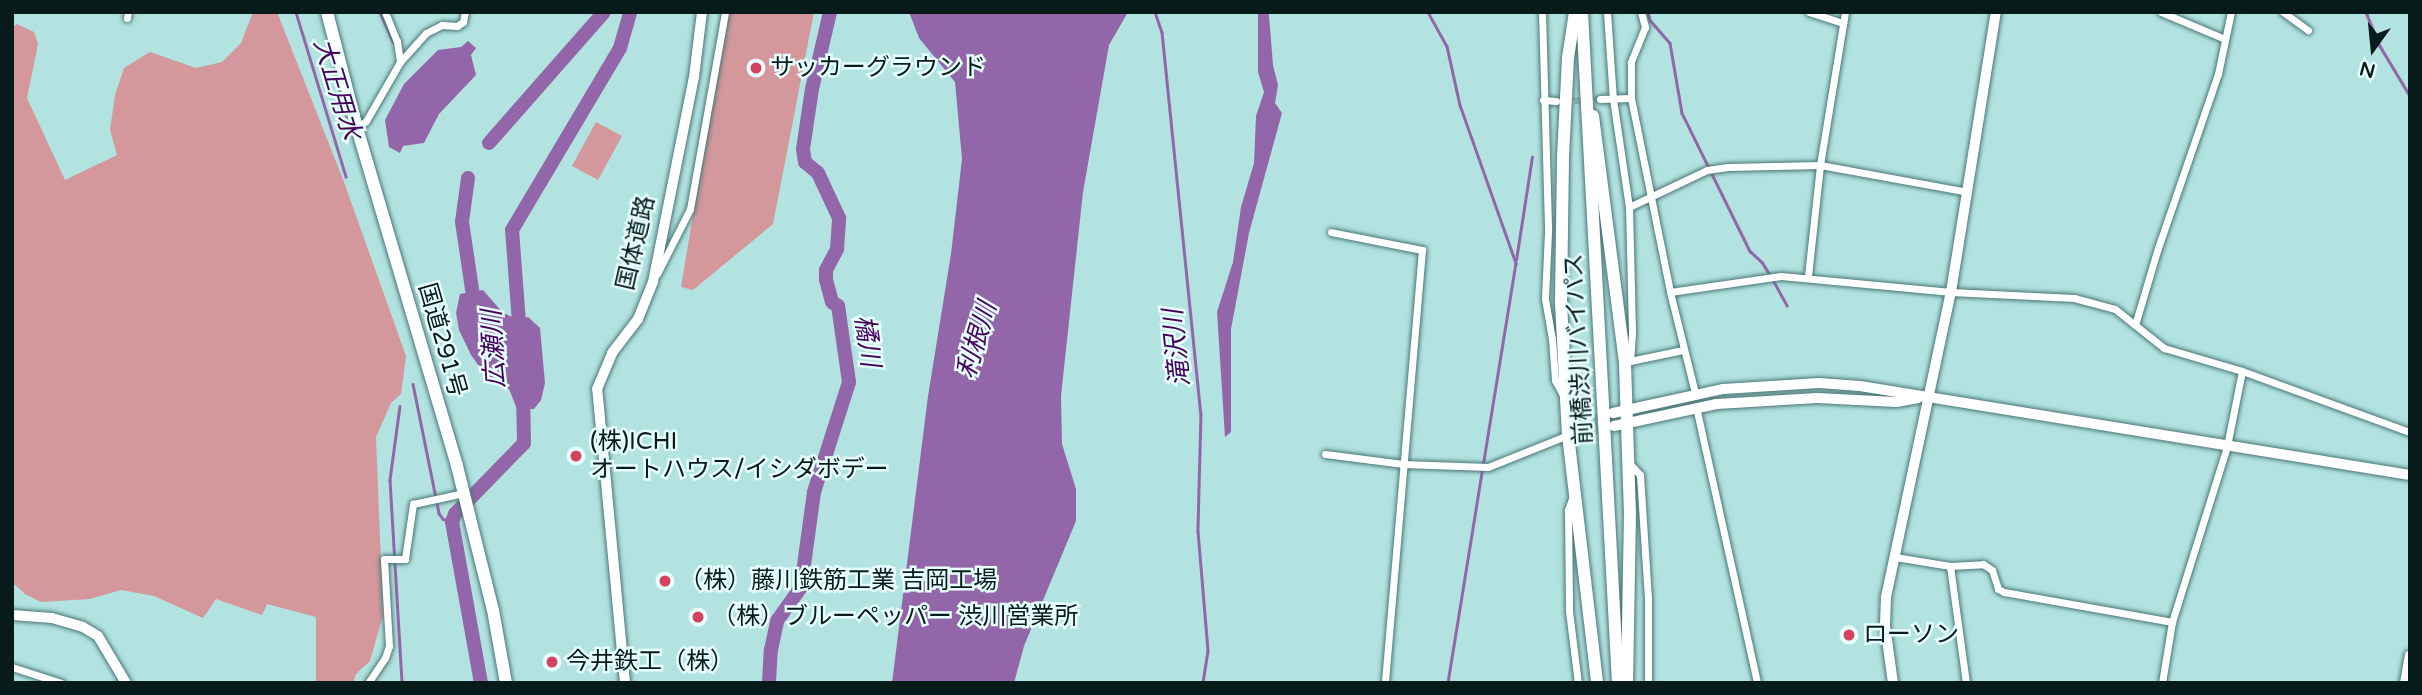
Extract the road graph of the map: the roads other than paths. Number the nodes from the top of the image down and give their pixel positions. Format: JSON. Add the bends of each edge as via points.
{"nodes":[{"id":1,"x":327,"y":12,"type":"edge"},
{"id":2,"x":385,"y":12,"type":"edge"},
{"id":3,"x":465,"y":12,"type":"edge"},
{"id":4,"x":702,"y":12,"type":"edge"},
{"id":5,"x":724,"y":12,"type":"edge"},
{"id":6,"x":1542,"y":12,"type":"edge"},
{"id":7,"x":1575,"y":12,"type":"edge"},
{"id":8,"x":1582,"y":12,"type":"edge"},
{"id":9,"x":1607,"y":12,"type":"edge"},
{"id":10,"x":1641,"y":12,"type":"edge"},
{"id":11,"x":1810,"y":12,"type":"edge"},
{"id":12,"x":1845,"y":12,"type":"edge"},
{"id":13,"x":1989,"y":12,"type":"edge"},
{"id":14,"x":2161,"y":12,"type":"edge"},
{"id":15,"x":2283,"y":12,"type":"edge"},
{"id":16,"x":1996,"y":13,"type":"edge"},
{"id":17,"x":2232,"y":13,"type":"edge"},
{"id":18,"x":1843,"y":23,"type":"junction"},
{"id":19,"x":2308,"y":30,"type":"dead end"},
{"id":20,"x":2225,"y":39,"type":"junction"},
{"id":21,"x":1582,"y":57,"type":"junction"},
{"id":22,"x":400,"y":62,"type":"junction"},
{"id":23,"x":1631,"y":98,"type":"junction"},
{"id":24,"x":1600,"y":99,"type":"tunnel mouth"},
{"id":25,"x":1614,"y":99,"type":"junction"},
{"id":26,"x":1543,"y":100,"type":"junction"},
{"id":27,"x":1556,"y":101,"type":"tunnel mouth"},
{"id":28,"x":357,"y":128,"type":"junction"},
{"id":29,"x":1820,"y":166,"type":"junction"},
{"id":30,"x":1968,"y":192,"type":"junction"},
{"id":31,"x":1652,"y":199,"type":"junction"},
{"id":32,"x":1629,"y":207,"type":"junction"},
{"id":33,"x":1331,"y":232,"type":"dead end"},
{"id":34,"x":1808,"y":276,"type":"junction"},
{"id":35,"x":653,"y":282,"type":"junction"},
{"id":36,"x":1670,"y":292,"type":"junction"},
{"id":37,"x":1951,"y":292,"type":"junction"},
{"id":38,"x":2135,"y":325,"type":"junction"},
{"id":39,"x":1683,"y":350,"type":"junction"},
{"id":40,"x":1627,"y":362,"type":"junction"},
{"id":41,"x":2242,"y":371,"type":"junction"},
{"id":42,"x":1695,"y":393,"type":"junction"},
{"id":43,"x":1927,"y":397,"type":"junction"},
{"id":44,"x":1565,"y":399,"type":"junction"},
{"id":45,"x":1696,"y":407,"type":"junction"},
{"id":46,"x":1619,"y":411,"type":"junction"},
{"id":47,"x":1621,"y":425,"type":"junction"},
{"id":48,"x":1576,"y":431,"type":"junction"},
{"id":49,"x":2410,"y":432,"type":"edge"},
{"id":50,"x":2227,"y":446,"type":"junction"},
{"id":51,"x":1325,"y":454,"type":"dead end"},
{"id":52,"x":1628,"y":463,"type":"junction"},
{"id":53,"x":1403,"y":464,"type":"junction"},
{"id":54,"x":2410,"y":475,"type":"edge"},
{"id":55,"x":1574,"y":491,"type":"junction"},
{"id":56,"x":465,"y":499,"type":"junction"},
{"id":57,"x":1895,"y":557,"type":"junction"},
{"id":58,"x":1950,"y":566,"type":"junction"},
{"id":59,"x":12,"y":615,"type":"edge"},
{"id":60,"x":2172,"y":622,"type":"junction"},
{"id":61,"x":2410,"y":656,"type":"edge"},
{"id":62,"x":12,"y":667,"type":"edge"},
{"id":63,"x":30,"y":673,"type":"junction"},
{"id":64,"x":37,"y":683,"type":"edge"},
{"id":65,"x":61,"y":683,"type":"edge"},
{"id":66,"x":126,"y":683,"type":"edge"},
{"id":67,"x":368,"y":683,"type":"edge"},
{"id":68,"x":506,"y":683,"type":"edge"},
{"id":69,"x":625,"y":683,"type":"edge"},
{"id":70,"x":1385,"y":683,"type":"edge"},
{"id":71,"x":1578,"y":683,"type":"edge"},
{"id":72,"x":1597,"y":683,"type":"edge"},
{"id":73,"x":1618,"y":683,"type":"edge"},
{"id":74,"x":1627,"y":683,"type":"edge"},
{"id":75,"x":1648,"y":683,"type":"edge"},
{"id":76,"x":1757,"y":683,"type":"edge"},
{"id":77,"x":1893,"y":683,"type":"edge"},
{"id":78,"x":1966,"y":683,"type":"edge"},
{"id":79,"x":2162,"y":683,"type":"edge"},
{"id":80,"x":2405,"y":683,"type":"edge"}],
"edges":[{"from":1,"to":28,"type":"highway","name":"国道291号"},
{"from":2,"to":22,"type":"street"},
{"from":3,"to":22,"type":"street","via":[[457,26],[442,25],[426,33]]},
{"from":4,"to":35,"type":"street","name":"国体道路","via":[[694,77]]},
{"from":5,"to":35,"type":"street","via":[[690,209]]},
{"from":6,"to":26,"type":"street"},
{"from":7,"to":44,"type":"highway","via":[[1561,244]]},
{"from":8,"to":21,"type":"highway","name":"前橋渋川バイパス"},
{"from":9,"to":25,"type":"street"},
{"from":10,"to":23,"type":"street","via":[[1645,27],[1631,62]]},
{"from":11,"to":18,"type":"street"},
{"from":12,"to":18,"type":"street"},
{"from":13,"to":16,"type":"street"},
{"from":14,"to":20,"type":"street"},
{"from":15,"to":19,"type":"street"},
{"from":16,"to":30,"type":"street"},
{"from":17,"to":20,"type":"street"},
{"from":18,"to":29,"type":"street"},
{"from":20,"to":38,"type":"street","via":[[2218,74]]},
{"from":21,"to":40,"type":"highway"},
{"from":21,"to":73,"type":"highway","name":"前橋渋川バイパス"},
{"from":22,"to":28,"type":"street","via":[[366,121]]},
{"from":23,"to":25,"type":"street"},
{"from":23,"to":31,"type":"street"},
{"from":24,"to":25,"type":"street"},
{"from":25,"to":32,"type":"street"},
{"from":26,"to":27,"type":"street"},
{"from":26,"to":44,"type":"street","via":[[1548,232],[1545,299],[1555,380]]},
{"from":28,"to":56,"type":"highway","name":"国道291号"},
{"from":29,"to":30,"type":"street"},
{"from":29,"to":31,"type":"street","via":[[1707,170]]},
{"from":29,"to":34,"type":"street"},
{"from":30,"to":37,"type":"street"},
{"from":31,"to":32,"type":"street"},
{"from":31,"to":36,"type":"street"},
{"from":32,"to":40,"type":"street"},
{"from":33,"to":53,"type":"street","via":[[1422,250]]},
{"from":34,"to":36,"type":"street","via":[[1763,277]]},
{"from":34,"to":37,"type":"street"},
{"from":35,"to":69,"type":"street","name":"国体道路","via":[[638,319],[612,353],[597,389]]},
{"from":36,"to":39,"type":"street"},
{"from":37,"to":38,"type":"street","via":[[2074,298],[2115,309]]},
{"from":37,"to":43,"type":"street"},
{"from":38,"to":41,"type":"street","via":[[2164,348]]},
{"from":39,"to":40,"type":"street"},
{"from":39,"to":42,"type":"street"},
{"from":40,"to":46,"type":"highway"},
{"from":41,"to":49,"type":"street"},
{"from":41,"to":50,"type":"street"},
{"from":42,"to":43,"type":"street","via":[[1819,383]]},
{"from":42,"to":46,"type":"street"},
{"from":43,"to":45,"type":"street","via":[[1896,402],[1817,398]]},
{"from":43,"to":50,"type":"street"},
{"from":43,"to":57,"type":"street"},
{"from":44,"to":48,"type":"highway"},
{"from":45,"to":47,"type":"street"},
{"from":45,"to":76,"type":"street"},
{"from":46,"to":47,"type":"highway"},
{"from":47,"to":52,"type":"highway"},
{"from":48,"to":53,"type":"street","via":[[1488,467]]},
{"from":48,"to":55,"type":"highway"},
{"from":50,"to":54,"type":"street"},
{"from":50,"to":60,"type":"street"},
{"from":51,"to":53,"type":"street"},
{"from":52,"to":74,"type":"highway"},
{"from":52,"to":75,"type":"street","via":[[1640,475]]},
{"from":53,"to":70,"type":"street"},
{"from":55,"to":71,"type":"street","via":[[1568,510],[1569,611]]},
{"from":55,"to":72,"type":"highway"},
{"from":56,"to":67,"type":"street","via":[[413,504],[403,559],[385,559],[389,646]]},
{"from":56,"to":68,"type":"highway","name":"国道291号"},
{"from":57,"to":58,"type":"street"},
{"from":57,"to":77,"type":"street","via":[[1885,625]]},
{"from":58,"to":60,"type":"street","via":[[1988,566],[1997,589],[2004,592]]},
{"from":58,"to":78,"type":"street"},
{"from":59,"to":66,"type":"street","via":[[52,618],[83,627],[98,636]]},
{"from":60,"to":79,"type":"street"},
{"from":61,"to":80,"type":"street"},
{"from":62,"to":63,"type":"street"},
{"from":63,"to":64,"type":"street"},
{"from":63,"to":65,"type":"street"}]}
